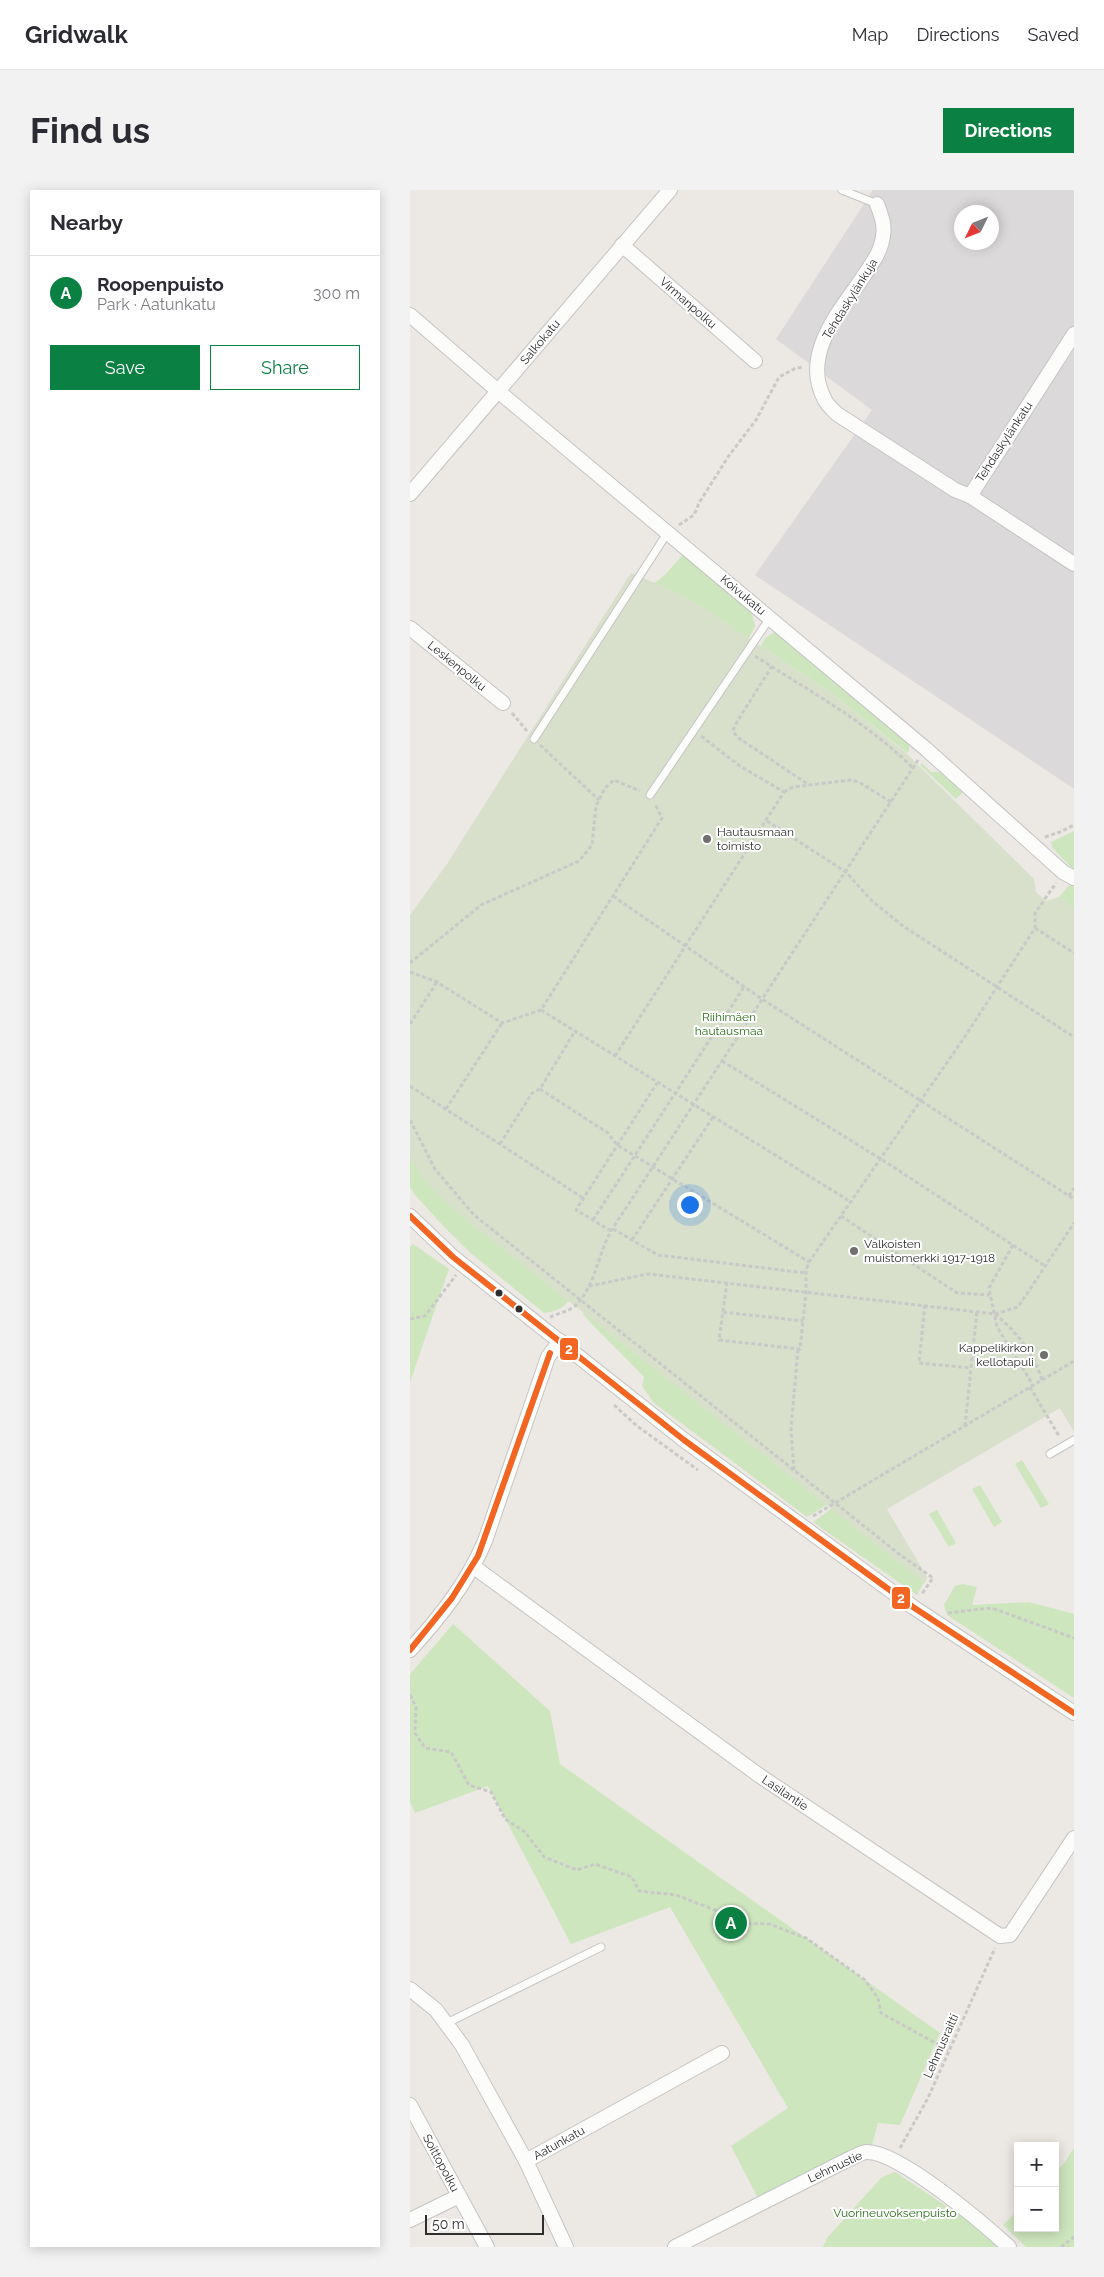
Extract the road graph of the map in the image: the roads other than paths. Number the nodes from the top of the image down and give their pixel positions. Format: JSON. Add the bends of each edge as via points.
{"nodes":[{"id":1,"x":670,"y":190,"type":"edge"},
{"id":2,"x":842,"y":190,"type":"edge"},
{"id":3,"x":877,"y":204,"type":"joint"},
{"id":4,"x":622,"y":245,"type":"junction"},
{"id":5,"x":410,"y":315,"type":"edge"},
{"id":6,"x":1074,"y":334,"type":"edge"},
{"id":7,"x":755,"y":361,"type":"dead end"},
{"id":8,"x":498,"y":391,"type":"junction"},
{"id":9,"x":410,"y":494,"type":"edge"},
{"id":10,"x":970,"y":496,"type":"junction"},
{"id":11,"x":668,"y":532,"type":"junction"},
{"id":12,"x":1074,"y":564,"type":"edge"},
{"id":13,"x":770,"y":617,"type":"junction"},
{"id":14,"x":410,"y":628,"type":"edge"},
{"id":15,"x":503,"y":703,"type":"road end"},
{"id":16,"x":534,"y":739,"type":"road end"},
{"id":17,"x":650,"y":796,"type":"road end"},
{"id":18,"x":1069,"y":875,"type":"edge"},
{"id":19,"x":410,"y":1216,"type":"edge"},
{"id":20,"x":560,"y":1340,"type":"junction"},
{"id":21,"x":1074,"y":1440,"type":"edge"},
{"id":22,"x":1050,"y":1454,"type":"dead end"},
{"id":23,"x":474,"y":1566,"type":"junction"},
{"id":24,"x":410,"y":1650,"type":"edge"},
{"id":25,"x":1074,"y":1713,"type":"edge"},
{"id":26,"x":1074,"y":1838,"type":"edge"},
{"id":27,"x":601,"y":1947,"type":"dead end"},
{"id":28,"x":410,"y":1989,"type":"edge"},
{"id":29,"x":447,"y":2023,"type":"junction"},
{"id":30,"x":722,"y":2053,"type":"dead end"},
{"id":31,"x":410,"y":2105,"type":"edge"},
{"id":32,"x":526,"y":2161,"type":"junction"},
{"id":33,"x":459,"y":2196,"type":"junction"},
{"id":34,"x":410,"y":2220,"type":"edge"},
{"id":35,"x":487,"y":2247,"type":"edge"},
{"id":36,"x":566,"y":2247,"type":"edge"},
{"id":37,"x":675,"y":2247,"type":"edge"},
{"id":38,"x":1009,"y":2247,"type":"edge"}],
"edges":[{"from":1,"to":4,"type":"street","name":"Salkokatu"},
{"from":2,"to":3,"type":"lane"},
{"from":3,"to":10,"type":"street","name":"Tehdaskylänkuja","via":[[884,222],[881,247],[824,340],[816,373],[825,400],[837,414],[955,490]]},
{"from":4,"to":7,"type":"street","name":"Virmanpolku"},
{"from":4,"to":8,"type":"street","name":"Salkokatu"},
{"from":5,"to":8,"type":"street","name":"Koivukatu"},
{"from":6,"to":10,"type":"street","name":"Tehdaskylänkatu"},
{"from":8,"to":9,"type":"street","name":"Salkokatu"},
{"from":8,"to":11,"type":"street","name":"Koivukatu"},
{"from":10,"to":12,"type":"street","name":"Tehdaskylänkatu"},
{"from":11,"to":13,"type":"street","name":"Koivukatu"},
{"from":11,"to":16,"type":"lane"},
{"from":13,"to":17,"type":"lane"},
{"from":13,"to":18,"type":"street","name":"Koivukatu"},
{"from":14,"to":15,"type":"street","name":"Leskenpolku"},
{"from":19,"to":20,"type":"street","via":[[453,1257]]},
{"from":20,"to":23,"type":"street","via":[[548,1358]]},
{"from":20,"to":25,"type":"street","via":[[684,1440],[800,1525],[913,1607]]},
{"from":21,"to":22,"type":"lane"},
{"from":23,"to":24,"type":"street","via":[[457,1594]]},
{"from":23,"to":26,"type":"street","name":"Lasilantie","via":[[760,1776],[1000,1936],[1010,1935]]},
{"from":27,"to":29,"type":"lane"},
{"from":28,"to":29,"type":"street","name":"Aatunkatu"},
{"from":29,"to":32,"type":"street","name":"Aatunkatu","via":[[473,2063]]},
{"from":30,"to":32,"type":"street","name":"Aatunkatu"},
{"from":31,"to":33,"type":"street","name":"Soittopolku"},
{"from":32,"to":36,"type":"street"},
{"from":33,"to":34,"type":"street"},
{"from":33,"to":35,"type":"street","name":"Soittopolku"},
{"from":37,"to":38,"type":"street","name":"Lehmustie","via":[[867,2152],[892,2159],[950,2198]]}]}
